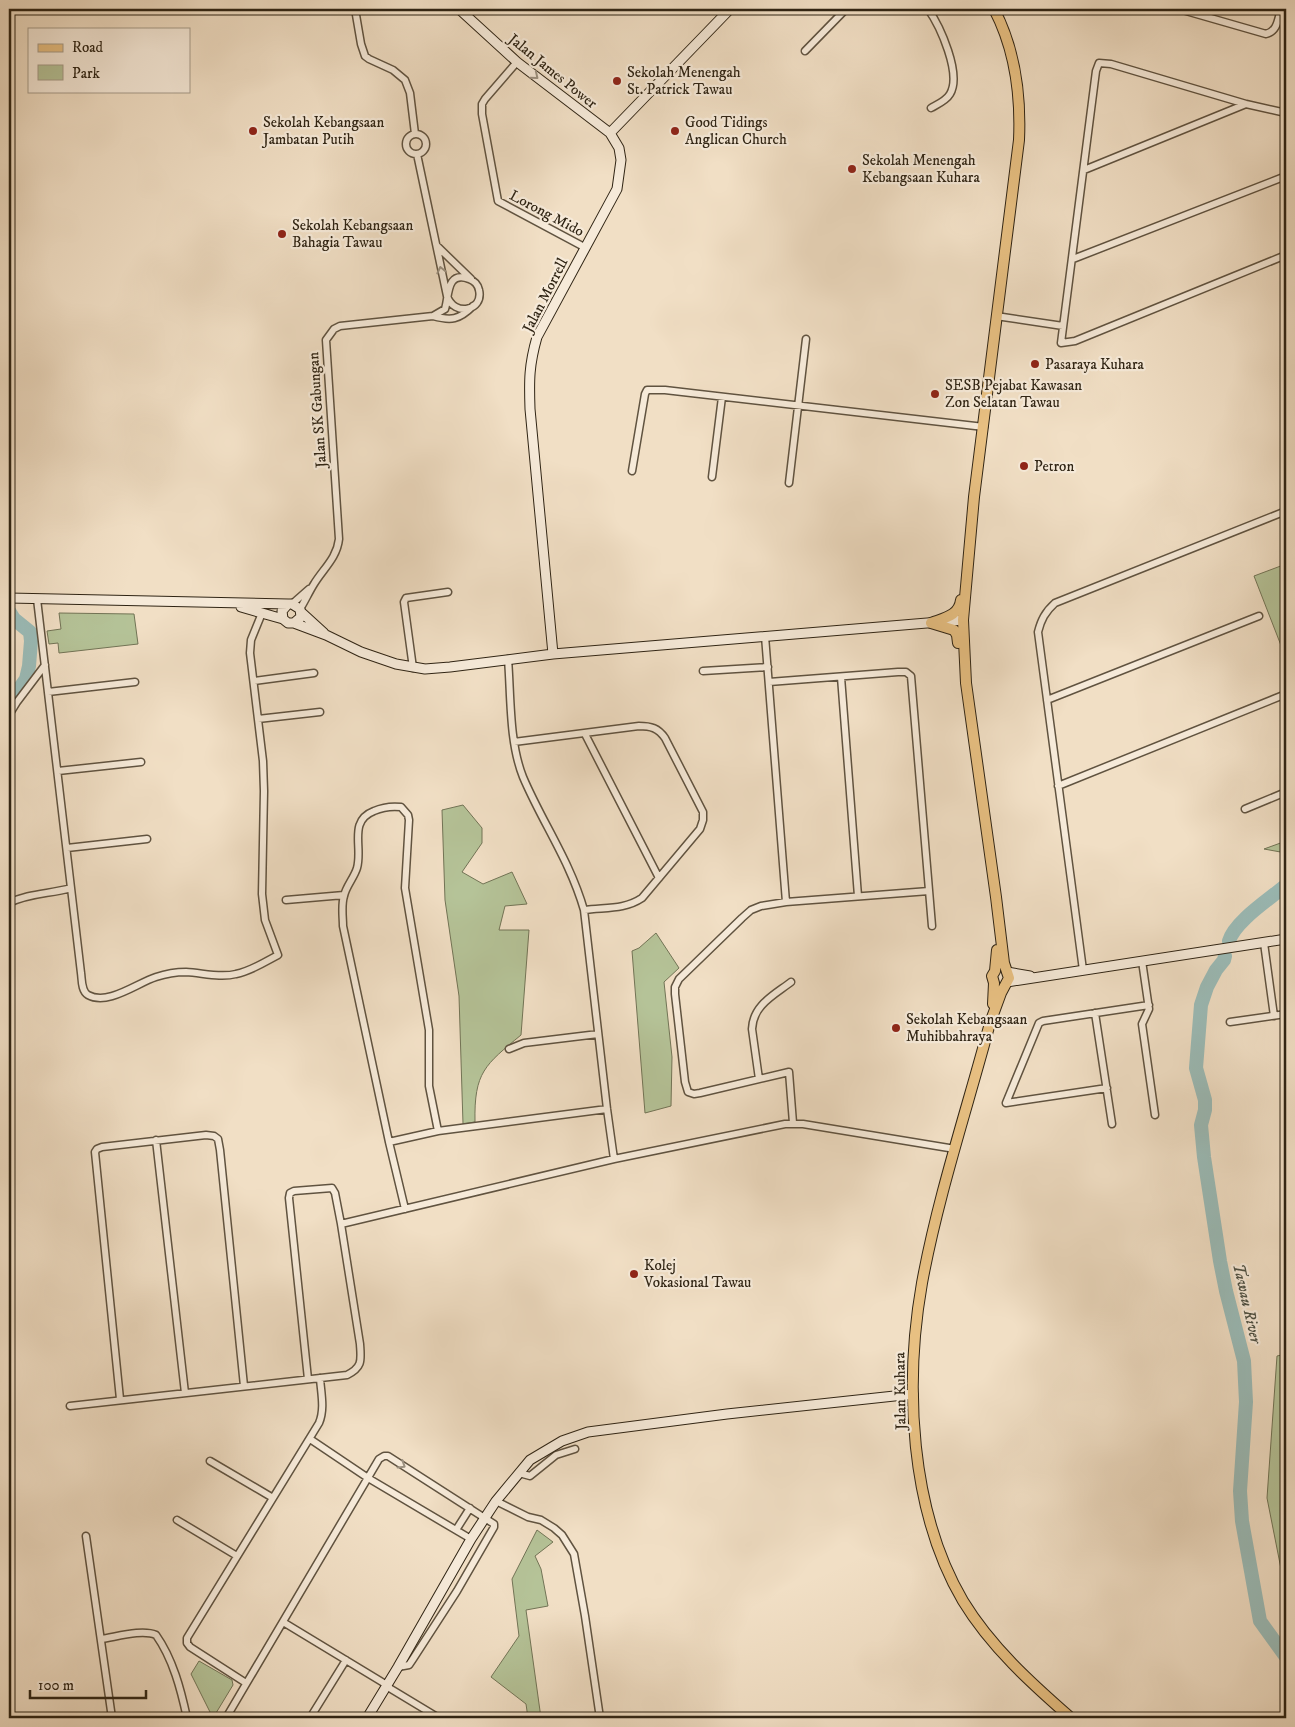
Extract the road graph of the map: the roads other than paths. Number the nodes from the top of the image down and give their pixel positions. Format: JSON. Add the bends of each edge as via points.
{"nodes":[{"id":1,"x":355,"y":9,"type":"edge"},
{"id":2,"x":459,"y":9,"type":"edge"},
{"id":3,"x":730,"y":9,"type":"edge"},
{"id":4,"x":846,"y":9,"type":"edge"},
{"id":5,"x":928,"y":9,"type":"edge"},
{"id":6,"x":994,"y":9,"type":"edge"},
{"id":7,"x":1179,"y":9,"type":"edge"},
{"id":8,"x":1281,"y":9,"type":"edge"},
{"id":9,"x":805,"y":50,"type":"dead end"},
{"id":10,"x":517,"y":62,"type":"junction"},
{"id":11,"x":1246,"y":104,"type":"junction"},
{"id":12,"x":930,"y":108,"type":"dead end"},
{"id":13,"x":1286,"y":114,"type":"edge"},
{"id":14,"x":610,"y":133,"type":"junction"},
{"id":15,"x":415,"y":134,"type":"junction"},
{"id":16,"x":417,"y":154,"type":"junction"},
{"id":17,"x":1084,"y":170,"type":"junction"},
{"id":18,"x":1286,"y":176,"type":"edge"},
{"id":19,"x":436,"y":245,"type":"junction"},
{"id":20,"x":586,"y":248,"type":"junction"},
{"id":21,"x":1286,"y":255,"type":"edge"},
{"id":22,"x":1073,"y":259,"type":"junction"},
{"id":23,"x":472,"y":280,"type":"junction"},
{"id":24,"x":447,"y":296,"type":"junction"},
{"id":25,"x":473,"y":306,"type":"junction"},
{"id":26,"x":433,"y":316,"type":"junction"},
{"id":27,"x":996,"y":316,"type":"junction"},
{"id":28,"x":1063,"y":326,"type":"junction"},
{"id":29,"x":806,"y":338,"type":"dead end"},
{"id":30,"x":722,"y":397,"type":"junction"},
{"id":31,"x":798,"y":405,"type":"junction"},
{"id":32,"x":984,"y":427,"type":"junction"},
{"id":33,"x":632,"y":471,"type":"dead end"},
{"id":34,"x":712,"y":477,"type":"dead end"},
{"id":35,"x":789,"y":483,"type":"dead end"},
{"id":36,"x":1286,"y":511,"type":"edge"},
{"id":37,"x":448,"y":592,"type":"dead end"},
{"id":38,"x":964,"y":592,"type":"junction"},
{"id":39,"x":9,"y":598,"type":"edge"},
{"id":40,"x":37,"y":599,"type":"junction"},
{"id":41,"x":224,"y":602,"type":"junction"},
{"id":42,"x":295,"y":608,"type":"junction"},
{"id":43,"x":262,"y":613,"type":"junction"},
{"id":44,"x":1259,"y":616,"type":"dead end"},
{"id":45,"x":283,"y":619,"type":"junction"},
{"id":46,"x":963,"y":620,"type":"junction"},
{"id":47,"x":294,"y":623,"type":"junction"},
{"id":48,"x":931,"y":623,"type":"junction"},
{"id":49,"x":326,"y":635,"type":"junction"},
{"id":50,"x":766,"y":636,"type":"junction"},
{"id":51,"x":553,"y":654,"type":"junction"},
{"id":52,"x":508,"y":659,"type":"junction"},
{"id":53,"x":45,"y":666,"type":"junction"},
{"id":54,"x":768,"y":667,"type":"junction"},
{"id":55,"x":413,"y":668,"type":"junction"},
{"id":56,"x":703,"y":671,"type":"dead end"},
{"id":57,"x":314,"y":674,"type":"dead end"},
{"id":58,"x":841,"y":676,"type":"junction"},
{"id":59,"x":254,"y":681,"type":"junction"},
{"id":60,"x":135,"y":682,"type":"dead end"},
{"id":61,"x":769,"y":682,"type":"junction"},
{"id":62,"x":966,"y":683,"type":"junction"},
{"id":63,"x":48,"y":692,"type":"junction"},
{"id":64,"x":1286,"y":694,"type":"edge"},
{"id":65,"x":1047,"y":700,"type":"junction"},
{"id":66,"x":320,"y":712,"type":"dead end"},
{"id":67,"x":9,"y":715,"type":"edge"},
{"id":68,"x":258,"y":719,"type":"junction"},
{"id":69,"x":585,"y":734,"type":"junction"},
{"id":70,"x":514,"y":742,"type":"junction"},
{"id":71,"x":141,"y":762,"type":"dead end"},
{"id":72,"x":9,"y":765,"type":"edge"},
{"id":73,"x":58,"y":771,"type":"junction"},
{"id":74,"x":10,"y":776,"type":"dead end"},
{"id":75,"x":1058,"y":786,"type":"junction"},
{"id":76,"x":1286,"y":792,"type":"edge"},
{"id":77,"x":1245,"y":809,"type":"dead end"},
{"id":78,"x":147,"y":839,"type":"dead end"},
{"id":79,"x":67,"y":848,"type":"junction"},
{"id":80,"x":659,"y":878,"type":"junction"},
{"id":81,"x":71,"y":888,"type":"junction"},
{"id":82,"x":929,"y":891,"type":"junction"},
{"id":83,"x":344,"y":895,"type":"junction"},
{"id":84,"x":858,"y":896,"type":"junction"},
{"id":85,"x":286,"y":900,"type":"dead end"},
{"id":86,"x":786,"y":902,"type":"junction"},
{"id":87,"x":9,"y":903,"type":"edge"},
{"id":88,"x":584,"y":910,"type":"junction"},
{"id":89,"x":932,"y":926,"type":"dead end"},
{"id":90,"x":999,"y":929,"type":"junction"},
{"id":91,"x":1286,"y":939,"type":"edge"},
{"id":92,"x":1264,"y":942,"type":"junction"},
{"id":93,"x":1142,"y":961,"type":"junction"},
{"id":94,"x":995,"y":970,"type":"junction"},
{"id":95,"x":1083,"y":970,"type":"junction"},
{"id":96,"x":1007,"y":977,"type":"junction"},
{"id":97,"x":790,"y":982,"type":"dead end"},
{"id":98,"x":994,"y":983,"type":"junction"},
{"id":99,"x":1149,"y":1004,"type":"junction"},
{"id":100,"x":1095,"y":1013,"type":"junction"},
{"id":101,"x":1286,"y":1014,"type":"edge"},
{"id":102,"x":1274,"y":1016,"type":"junction"},
{"id":103,"x":1230,"y":1022,"type":"dead end"},
{"id":104,"x":990,"y":1023,"type":"junction"},
{"id":105,"x":598,"y":1034,"type":"junction"},
{"id":106,"x":509,"y":1049,"type":"dead end"},
{"id":107,"x":759,"y":1078,"type":"junction"},
{"id":108,"x":1107,"y":1088,"type":"junction"},
{"id":109,"x":606,"y":1109,"type":"junction"},
{"id":110,"x":1156,"y":1115,"type":"dead end"},
{"id":111,"x":793,"y":1123,"type":"junction"},
{"id":112,"x":1112,"y":1124,"type":"dead end"},
{"id":113,"x":438,"y":1131,"type":"junction"},
{"id":114,"x":156,"y":1140,"type":"junction"},
{"id":115,"x":389,"y":1142,"type":"junction"},
{"id":116,"x":955,"y":1149,"type":"junction"},
{"id":117,"x":614,"y":1159,"type":"junction"},
{"id":118,"x":405,"y":1209,"type":"junction"},
{"id":119,"x":341,"y":1224,"type":"junction"},
{"id":120,"x":320,"y":1378,"type":"junction"},
{"id":121,"x":308,"y":1379,"type":"junction"},
{"id":122,"x":244,"y":1386,"type":"junction"},
{"id":123,"x":185,"y":1393,"type":"junction"},
{"id":124,"x":913,"y":1394,"type":"junction"},
{"id":125,"x":120,"y":1400,"type":"junction"},
{"id":126,"x":70,"y":1406,"type":"dead end"},
{"id":127,"x":310,"y":1439,"type":"junction"},
{"id":128,"x":575,"y":1448,"type":"dead end"},
{"id":129,"x":210,"y":1461,"type":"dead end"},
{"id":130,"x":519,"y":1473,"type":"junction"},
{"id":131,"x":368,"y":1478,"type":"junction"},
{"id":132,"x":273,"y":1498,"type":"junction"},
{"id":133,"x":496,"y":1501,"type":"junction"},
{"id":134,"x":470,"y":1508,"type":"junction"},
{"id":135,"x":485,"y":1518,"type":"junction"},
{"id":136,"x":177,"y":1520,"type":"dead end"},
{"id":137,"x":456,"y":1530,"type":"junction"},
{"id":138,"x":86,"y":1536,"type":"dead end"},
{"id":139,"x":471,"y":1539,"type":"junction"},
{"id":140,"x":237,"y":1556,"type":"junction"},
{"id":141,"x":283,"y":1622,"type":"junction"},
{"id":142,"x":101,"y":1639,"type":"junction"},
{"id":143,"x":346,"y":1660,"type":"junction"},
{"id":144,"x":398,"y":1667,"type":"junction"},
{"id":145,"x":246,"y":1683,"type":"junction"},
{"id":146,"x":387,"y":1686,"type":"junction"},
{"id":147,"x":112,"y":1718,"type":"edge"},
{"id":148,"x":187,"y":1718,"type":"edge"},
{"id":149,"x":226,"y":1718,"type":"edge"},
{"id":150,"x":310,"y":1718,"type":"edge"},
{"id":151,"x":367,"y":1718,"type":"edge"},
{"id":152,"x":439,"y":1718,"type":"edge"},
{"id":153,"x":600,"y":1718,"type":"edge"},
{"id":154,"x":1071,"y":1718,"type":"edge"}],
"edges":[{"from":1,"to":15,"type":"street","via":[[365,56],[399,75],[408,85]]},
{"from":2,"to":10,"type":"street","name":"Jalan James Power"},
{"from":3,"to":14,"type":"street"},
{"from":4,"to":9,"type":"street"},
{"from":5,"to":12,"type":"street","via":[[944,39],[953,81],[950,94]]},
{"from":6,"to":27,"type":"main road","via":[[1012,60],[1020,119]]},
{"from":7,"to":8,"type":"street","via":[[1266,34],[1274,30]]},
{"from":10,"to":14,"type":"street","name":"Jalan James Power","one_way":true},
{"from":10,"to":20,"type":"street","name":"Lorong Mido","via":[[482,104],[498,201]]},
{"from":11,"to":13,"type":"street"},
{"from":11,"to":17,"type":"street"},
{"from":11,"to":17,"type":"street","via":[[1099,63]]},
{"from":14,"to":20,"type":"street","name":"Jalan Morrell","via":[[619,148],[619,179]]},
{"from":15,"to":16,"type":"street","via":[[407,139],[407,146]]},
{"from":15,"to":16,"type":"street","via":[[422,135],[426,144],[424,150]]},
{"from":16,"to":19,"type":"street"},
{"from":17,"to":22,"type":"street"},
{"from":18,"to":22,"type":"street"},
{"from":19,"to":23,"type":"street"},
{"from":24,"to":19,"type":"street","one_way":true},
{"from":20,"to":51,"type":"street","name":"Jalan Morrell","via":[[537,337],[530,363],[530,409]]},
{"from":21,"to":28,"type":"street","via":[[1075,341],[1061,343]]},
{"from":22,"to":28,"type":"street"},
{"from":23,"to":24,"type":"street","via":[[462,278],[452,282]]},
{"from":23,"to":25,"type":"street","via":[[480,293]]},
{"from":24,"to":25,"type":"street","via":[[457,308]]},
{"from":24,"to":26,"type":"street","via":[[445,310]]},
{"from":25,"to":26,"type":"street","name":"Jalan SK Gabungan","via":[[458,318]]},
{"from":26,"to":42,"type":"street","name":"Jalan SK Gabungan","via":[[349,324],[334,329],[326,340],[339,540],[334,556]]},
{"from":27,"to":28,"type":"street"},
{"from":27,"to":32,"type":"main road"},
{"from":29,"to":31,"type":"street"},
{"from":30,"to":31,"type":"street"},
{"from":30,"to":33,"type":"street","via":[[647,390]]},
{"from":30,"to":34,"type":"street"},
{"from":31,"to":32,"type":"street"},
{"from":31,"to":35,"type":"street"},
{"from":32,"to":38,"type":"main road"},
{"from":36,"to":65,"type":"street","via":[[1055,603],[1040,621],[1038,632]]},
{"from":37,"to":55,"type":"street","via":[[406,598],[404,602]]},
{"from":38,"to":46,"type":"main road"},
{"from":38,"to":48,"type":"main road","via":[[957,612]]},
{"from":39,"to":40,"type":"street"},
{"from":40,"to":41,"type":"street"},
{"from":40,"to":53,"type":"street"},
{"from":41,"to":42,"type":"street"},
{"from":41,"to":43,"type":"street"},
{"from":42,"to":45,"type":"street","via":[[282,611]]},
{"from":42,"to":47,"type":"street","via":[[299,620]]},
{"from":42,"to":49,"type":"street"},
{"from":43,"to":45,"type":"street"},
{"from":43,"to":59,"type":"street","via":[[251,640]]},
{"from":44,"to":65,"type":"street"},
{"from":45,"to":47,"type":"street"},
{"from":46,"to":48,"type":"street"},
{"from":46,"to":62,"type":"main road"},
{"from":47,"to":49,"type":"street"},
{"from":48,"to":50,"type":"street"},
{"from":48,"to":62,"type":"main road","via":[[956,632],[961,677]]},
{"from":49,"to":55,"type":"street","via":[[382,660]]},
{"from":50,"to":51,"type":"street"},
{"from":50,"to":54,"type":"street"},
{"from":51,"to":52,"type":"street"},
{"from":52,"to":55,"type":"street"},
{"from":52,"to":70,"type":"street"},
{"from":53,"to":63,"type":"street"},
{"from":53,"to":67,"type":"street"},
{"from":54,"to":56,"type":"street"},
{"from":54,"to":61,"type":"street"},
{"from":57,"to":59,"type":"street"},
{"from":58,"to":61,"type":"street"},
{"from":58,"to":82,"type":"street","via":[[906,672],[911,676]]},
{"from":58,"to":84,"type":"street"},
{"from":59,"to":68,"type":"street"},
{"from":60,"to":63,"type":"street"},
{"from":61,"to":86,"type":"street"},
{"from":62,"to":90,"type":"main road"},
{"from":63,"to":73,"type":"street"},
{"from":64,"to":75,"type":"street"},
{"from":65,"to":75,"type":"street"},
{"from":66,"to":68,"type":"street"},
{"from":68,"to":81,"type":"street","via":[[264,791],[262,894],[265,920],[278,955],[236,974],[169,974],[146,980],[115,996],[88,995],[83,987]]},
{"from":69,"to":70,"type":"street"},
{"from":69,"to":80,"type":"street"},
{"from":69,"to":80,"type":"street","via":[[639,726],[659,730],[688,782],[703,820],[700,829]]},
{"from":70,"to":88,"type":"street","via":[[523,776],[577,885]]},
{"from":71,"to":73,"type":"street"},
{"from":72,"to":74,"type":"street"},
{"from":73,"to":79,"type":"street"},
{"from":75,"to":95,"type":"street"},
{"from":76,"to":77,"type":"street"},
{"from":78,"to":79,"type":"street"},
{"from":79,"to":81,"type":"street"},
{"from":80,"to":88,"type":"street","via":[[636,902]]},
{"from":81,"to":87,"type":"street","via":[[31,894]]},
{"from":82,"to":84,"type":"street"},
{"from":82,"to":89,"type":"street"},
{"from":83,"to":85,"type":"street"},
{"from":83,"to":113,"type":"street","via":[[359,859],[360,822],[378,809],[401,808],[409,820],[405,888],[429,1030],[429,1086]]},
{"from":83,"to":115,"type":"street","via":[[343,926]]},
{"from":84,"to":86,"type":"street"},
{"from":86,"to":107,"type":"street","via":[[751,910],[685,972],[675,987],[688,1092],[700,1093]]},
{"from":88,"to":105,"type":"street"},
{"from":90,"to":94,"type":"main road"},
{"from":90,"to":96,"type":"main road"},
{"from":91,"to":92,"type":"street"},
{"from":92,"to":93,"type":"street"},
{"from":92,"to":102,"type":"street"},
{"from":93,"to":95,"type":"street"},
{"from":93,"to":99,"type":"street"},
{"from":94,"to":96,"type":"main road","via":[[1002,968]]},
{"from":94,"to":98,"type":"main road","via":[[992,976]]},
{"from":95,"to":96,"type":"street","via":[[1035,977]]},
{"from":96,"to":98,"type":"main road","via":[[1000,985]]},
{"from":96,"to":104,"type":"main road"},
{"from":97,"to":107,"type":"street","via":[[760,1006],[753,1021]]},
{"from":98,"to":104,"type":"main road"},
{"from":99,"to":100,"type":"street"},
{"from":99,"to":110,"type":"street","via":[[1150,1009],[1142,1024]]},
{"from":100,"to":108,"type":"street"},
{"from":100,"to":108,"type":"street","via":[[1039,1023],[1006,1103]]},
{"from":101,"to":102,"type":"street"},
{"from":102,"to":103,"type":"street"},
{"from":104,"to":116,"type":"main road","name":"Jalan Kuhara"},
{"from":105,"to":106,"type":"street","via":[[524,1043]]},
{"from":105,"to":109,"type":"street"},
{"from":107,"to":111,"type":"street","via":[[789,1072]]},
{"from":108,"to":112,"type":"street"},
{"from":109,"to":113,"type":"street"},
{"from":109,"to":117,"type":"street"},
{"from":111,"to":116,"type":"street"},
{"from":111,"to":117,"type":"street"},
{"from":113,"to":115,"type":"street"},
{"from":114,"to":122,"type":"street","via":[[206,1135],[218,1138]]},
{"from":114,"to":123,"type":"street"},
{"from":114,"to":125,"type":"street","via":[[102,1147],[95,1152]]},
{"from":115,"to":118,"type":"street"},
{"from":116,"to":124,"type":"main road","name":"Jalan Kuhara","via":[[922,1286]]},
{"from":117,"to":118,"type":"street"},
{"from":118,"to":119,"type":"street"},
{"from":119,"to":120,"type":"street","via":[[360,1344],[360,1364],[356,1371],[347,1375]]},
{"from":119,"to":121,"type":"street","via":[[332,1188],[290,1193]]},
{"from":120,"to":121,"type":"street"},
{"from":120,"to":127,"type":"street","via":[[322,1413]]},
{"from":121,"to":122,"type":"street"},
{"from":122,"to":123,"type":"street"},
{"from":123,"to":125,"type":"street"},
{"from":124,"to":130,"type":"street","via":[[588,1432],[550,1447],[530,1460]]},
{"from":124,"to":154,"type":"main road","name":"Jalan Kuhara","via":[[925,1502],[952,1578],[989,1638],[1029,1681]]},
{"from":125,"to":126,"type":"street"},
{"from":127,"to":131,"type":"street"},
{"from":127,"to":132,"type":"street"},
{"from":128,"to":130,"type":"street","via":[[556,1455],[530,1476]]},
{"from":129,"to":132,"type":"street"},
{"from":130,"to":133,"type":"street"},
{"from":131,"to":134,"type":"street","one_way":true,"via":[[379,1459],[388,1456]]},
{"from":131,"to":137,"type":"street"},
{"from":131,"to":141,"type":"street"},
{"from":132,"to":140,"type":"street"},
{"from":133,"to":135,"type":"street"},
{"from":133,"to":153,"type":"street","via":[[554,1528],[574,1554]]},
{"from":134,"to":135,"type":"street"},
{"from":134,"to":137,"type":"street"},
{"from":135,"to":139,"type":"street"},
{"from":135,"to":144,"type":"street","via":[[494,1524],[493,1531],[409,1665]]},
{"from":136,"to":140,"type":"street"},
{"from":137,"to":139,"type":"street"},
{"from":138,"to":142,"type":"street"},
{"from":139,"to":144,"type":"street"},
{"from":140,"to":145,"type":"street","via":[[187,1643]]},
{"from":141,"to":143,"type":"street"},
{"from":141,"to":145,"type":"street"},
{"from":142,"to":147,"type":"street"},
{"from":142,"to":148,"type":"street","via":[[150,1632],[156,1635],[177,1679]]},
{"from":143,"to":146,"type":"street"},
{"from":143,"to":150,"type":"street"},
{"from":144,"to":146,"type":"street"},
{"from":145,"to":149,"type":"street"},
{"from":146,"to":151,"type":"street"},
{"from":146,"to":152,"type":"street"}]}
